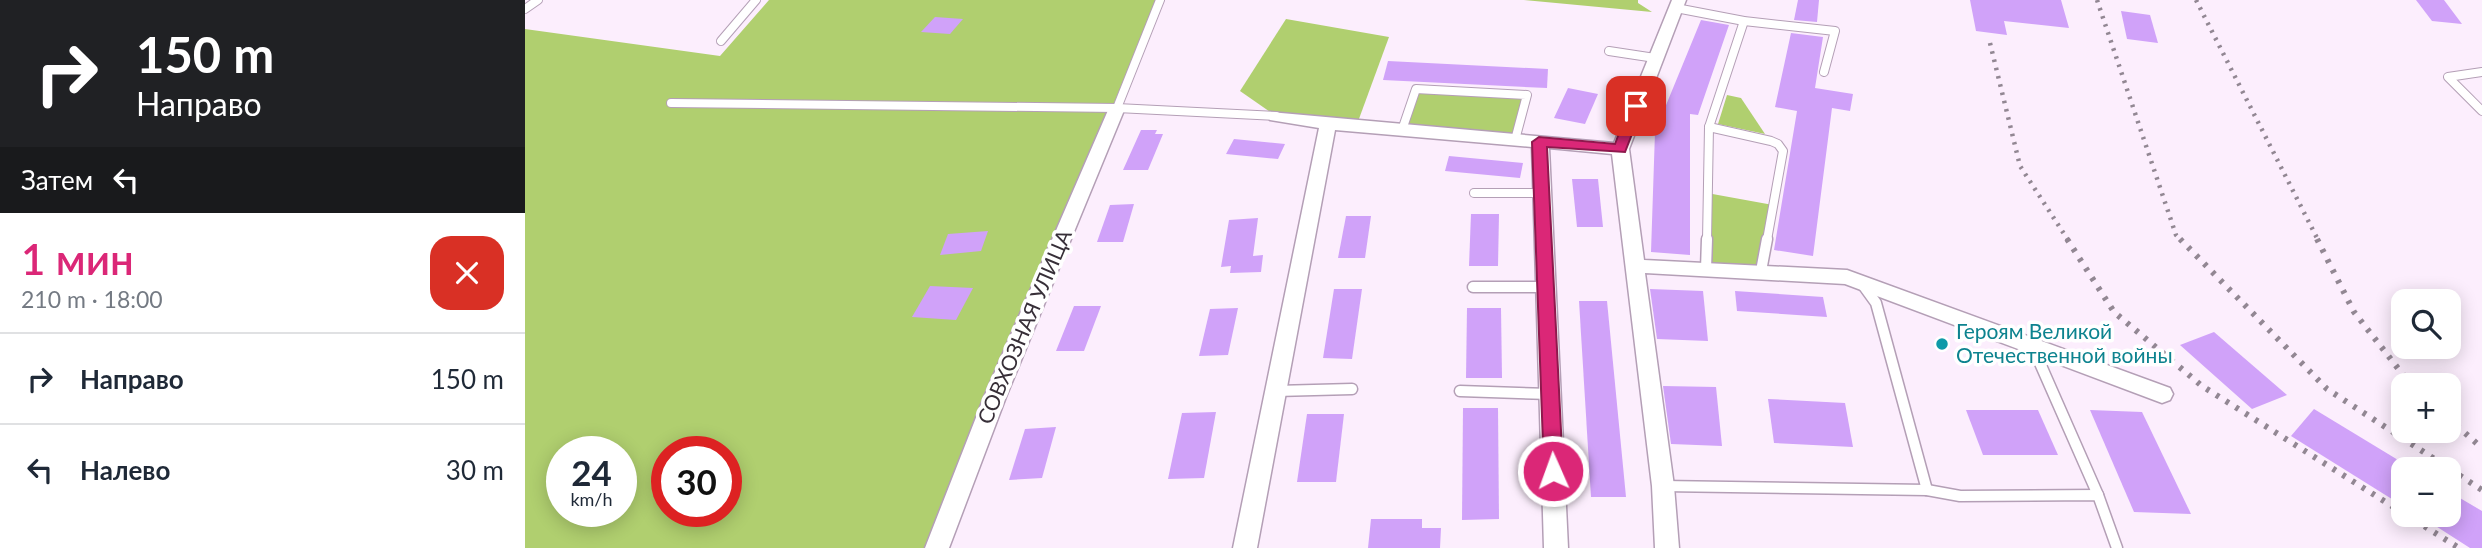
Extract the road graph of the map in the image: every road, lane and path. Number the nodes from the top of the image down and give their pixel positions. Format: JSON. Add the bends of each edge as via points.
{"nodes":[{"id":1,"x":538,"y":0,"type":"edge"},
{"id":2,"x":756,"y":0,"type":"edge"},
{"id":3,"x":1160,"y":0,"type":"edge"},
{"id":4,"x":1677,"y":4,"type":"edge"},
{"id":5,"x":525,"y":9,"type":"edge"},
{"id":6,"x":1744,"y":21,"type":"junction"},
{"id":7,"x":721,"y":41,"type":"dead end"},
{"id":8,"x":1609,"y":51,"type":"dead end"},
{"id":9,"x":1655,"y":58,"type":"junction"},
{"id":10,"x":1825,"y":72,"type":"dead end"},
{"id":11,"x":2482,"y":72,"type":"edge"},
{"id":12,"x":671,"y":103,"type":"dead end"},
{"id":13,"x":1117,"y":108,"type":"junction"},
{"id":14,"x":2482,"y":111,"type":"edge"},
{"id":15,"x":1276,"y":116,"type":"joint"},
{"id":16,"x":1328,"y":124,"type":"junction"},
{"id":17,"x":1709,"y":127,"type":"junction"},
{"id":18,"x":1402,"y":131,"type":"junction"},
{"id":19,"x":1515,"y":140,"type":"junction"},
{"id":20,"x":1539,"y":142,"type":"junction"},
{"id":21,"x":1620,"y":149,"type":"junction"},
{"id":22,"x":1474,"y":193,"type":"dead end"},
{"id":23,"x":1542,"y":193,"type":"junction"},
{"id":24,"x":1634,"y":266,"type":"junction"},
{"id":25,"x":1706,"y":268,"type":"junction"},
{"id":26,"x":1761,"y":271,"type":"junction"},
{"id":27,"x":1860,"y":282,"type":"junction"},
{"id":28,"x":1546,"y":286,"type":"junction"},
{"id":29,"x":1473,"y":287,"type":"dead end"},
{"id":30,"x":2031,"y":344,"type":"junction"},
{"id":31,"x":1352,"y":389,"type":"dead end"},
{"id":32,"x":1276,"y":391,"type":"junction"},
{"id":33,"x":1460,"y":391,"type":"dead end"},
{"id":34,"x":1550,"y":394,"type":"junction"},
{"id":35,"x":2162,"y":394,"type":"dead end"},
{"id":36,"x":1663,"y":486,"type":"junction"},
{"id":37,"x":1927,"y":490,"type":"junction"},
{"id":38,"x":2098,"y":495,"type":"junction"},
{"id":39,"x":937,"y":548,"type":"edge"},
{"id":40,"x":1245,"y":548,"type":"edge"},
{"id":41,"x":1556,"y":548,"type":"edge"},
{"id":42,"x":1667,"y":548,"type":"edge"},
{"id":43,"x":2117,"y":548,"type":"edge"}],
"edges":[{"from":1,"to":5,"type":"lane"},
{"from":2,"to":7,"type":"lane"},
{"from":3,"to":13,"type":"lane"},
{"from":4,"to":6,"type":"lane"},
{"from":4,"to":9,"type":"street"},
{"from":6,"to":10,"type":"lane","via":[[1835,31]]},
{"from":6,"to":17,"type":"lane"},
{"from":8,"to":9,"type":"lane"},
{"from":9,"to":21,"type":"street"},
{"from":11,"to":14,"type":"lane","via":[[2448,77]]},
{"from":12,"to":13,"type":"lane"},
{"from":13,"to":15,"type":"lane"},
{"from":13,"to":39,"type":"street","name":"СОВХОЗНАЯ УЛИЦА"},
{"from":15,"to":16,"type":"street"},
{"from":16,"to":18,"type":"street"},
{"from":16,"to":32,"type":"street"},
{"from":17,"to":25,"type":"lane"},
{"from":17,"to":26,"type":"lane","via":[[1771,141],[1783,151]]},
{"from":18,"to":19,"type":"street"},
{"from":18,"to":19,"type":"lane","via":[[1416,89],[1527,95]]},
{"from":19,"to":20,"type":"street"},
{"from":20,"to":21,"type":"street"},
{"from":20,"to":23,"type":"street"},
{"from":21,"to":24,"type":"street"},
{"from":22,"to":23,"type":"lane"},
{"from":23,"to":28,"type":"street"},
{"from":24,"to":25,"type":"street"},
{"from":24,"to":36,"type":"street"},
{"from":25,"to":26,"type":"street"},
{"from":26,"to":27,"type":"street","via":[[1847,277]]},
{"from":27,"to":30,"type":"street"},
{"from":27,"to":37,"type":"lane","via":[[1876,303]]},
{"from":28,"to":29,"type":"lane"},
{"from":28,"to":34,"type":"street"},
{"from":30,"to":35,"type":"street"},
{"from":30,"to":38,"type":"lane"},
{"from":31,"to":32,"type":"lane"},
{"from":32,"to":40,"type":"street"},
{"from":33,"to":34,"type":"lane"},
{"from":34,"to":41,"type":"street"},
{"from":36,"to":37,"type":"lane"},
{"from":36,"to":42,"type":"street"},
{"from":37,"to":38,"type":"lane","via":[[1960,496]]},
{"from":38,"to":43,"type":"lane"}]}
